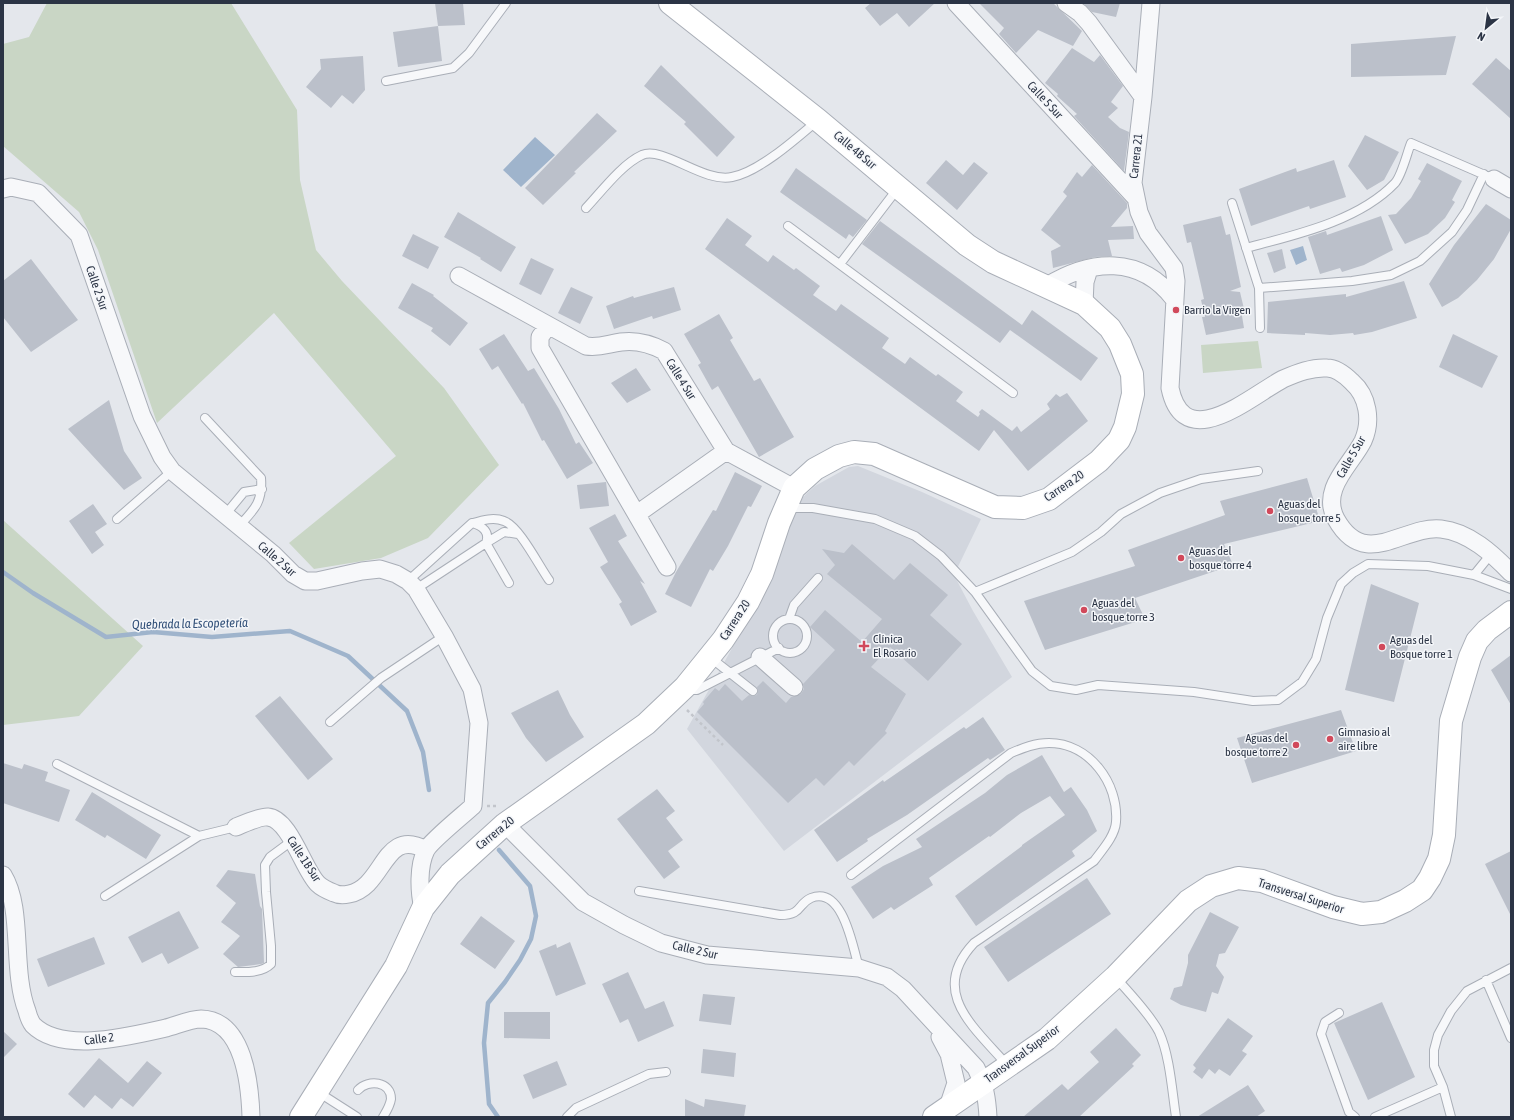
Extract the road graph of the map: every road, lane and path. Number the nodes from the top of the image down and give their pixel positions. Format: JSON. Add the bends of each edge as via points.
{"nodes":[{"id":1,"x":506,"y":3,"type":"edge"},
{"id":2,"x":670,"y":3,"type":"edge"},
{"id":3,"x":956,"y":3,"type":"edge"},
{"id":4,"x":1066,"y":3,"type":"edge"},
{"id":5,"x":1151,"y":3,"type":"edge"},
{"id":6,"x":386,"y":81,"type":"dead end"},
{"id":7,"x":1143,"y":97,"type":"junction"},
{"id":8,"x":818,"y":120,"type":"junction"},
{"id":9,"x":1489,"y":177,"type":"junction"},
{"id":10,"x":898,"y":187,"type":"junction"},
{"id":11,"x":1511,"y":188,"type":"edge"},
{"id":12,"x":3,"y":189,"type":"edge"},
{"id":13,"x":1135,"y":197,"type":"junction"},
{"id":14,"x":1232,"y":204,"type":"dead end"},
{"id":15,"x":586,"y":208,"type":"dead end"},
{"id":16,"x":788,"y":226,"type":"dead end"},
{"id":17,"x":1246,"y":248,"type":"junction"},
{"id":18,"x":840,"y":264,"type":"junction"},
{"id":19,"x":1089,"y":268,"type":"junction"},
{"id":20,"x":459,"y":276,"type":"dead end"},
{"id":21,"x":1047,"y":286,"type":"junction"},
{"id":22,"x":1259,"y":288,"type":"junction"},
{"id":23,"x":1174,"y":299,"type":"junction"},
{"id":24,"x":1084,"y":304,"type":"junction"},
{"id":25,"x":548,"y":326,"type":"junction"},
{"id":26,"x":1260,"y":328,"type":"dead end"},
{"id":27,"x":1013,"y":393,"type":"dead end"},
{"id":28,"x":205,"y":418,"type":"dead end"},
{"id":29,"x":726,"y":451,"type":"junction"},
{"id":30,"x":172,"y":471,"type":"junction"},
{"id":31,"x":1258,"y":471,"type":"dead end"},
{"id":32,"x":794,"y":488,"type":"junction"},
{"id":33,"x":262,"y":489,"type":"junction"},
{"id":34,"x":785,"y":508,"type":"junction"},
{"id":35,"x":637,"y":514,"type":"junction"},
{"id":36,"x":225,"y":515,"type":"junction"},
{"id":37,"x":117,"y":519,"type":"dead end"},
{"id":38,"x":472,"y":523,"type":"junction"},
{"id":39,"x":239,"y":526,"type":"junction"},
{"id":40,"x":518,"y":534,"type":"junction"},
{"id":41,"x":486,"y":543,"type":"junction"},
{"id":42,"x":1491,"y":554,"type":"junction"},
{"id":43,"x":667,"y":567,"type":"dead end"},
{"id":44,"x":1511,"y":573,"type":"edge"},
{"id":45,"x":1474,"y":575,"type":"junction"},
{"id":46,"x":818,"y":578,"type":"dead end"},
{"id":47,"x":549,"y":580,"type":"dead end"},
{"id":48,"x":510,"y":583,"type":"dead end"},
{"id":49,"x":412,"y":585,"type":"junction"},
{"id":50,"x":1511,"y":589,"type":"edge"},
{"id":51,"x":975,"y":592,"type":"junction"},
{"id":52,"x":1511,"y":612,"type":"edge"},
{"id":53,"x":789,"y":619,"type":"junction"},
{"id":54,"x":444,"y":636,"type":"junction"},
{"id":55,"x":779,"y":648,"type":"junction"},
{"id":56,"x":710,"y":657,"type":"junction"},
{"id":57,"x":760,"y":657,"type":"junction"},
{"id":58,"x":730,"y":672,"type":"junction"},
{"id":59,"x":794,"y":687,"type":"dead end"},
{"id":60,"x":753,"y":691,"type":"dead end"},
{"id":61,"x":680,"y":692,"type":"junction"},
{"id":62,"x":330,"y":722,"type":"dead end"},
{"id":63,"x":723,"y":745,"type":"dead end"},
{"id":64,"x":57,"y":764,"type":"dead end"},
{"id":65,"x":505,"y":824,"type":"junction"},
{"id":66,"x":236,"y":827,"type":"joint"},
{"id":67,"x":199,"y":836,"type":"junction"},
{"id":68,"x":293,"y":840,"type":"junction"},
{"id":69,"x":426,"y":850,"type":"junction"},
{"id":70,"x":3,"y":875,"type":"edge"},
{"id":71,"x":851,"y":875,"type":"dead end"},
{"id":72,"x":639,"y":891,"type":"dead end"},
{"id":73,"x":105,"y":896,"type":"dead end"},
{"id":74,"x":423,"y":908,"type":"junction"},
{"id":75,"x":859,"y":968,"type":"junction"},
{"id":76,"x":1511,"y":968,"type":"edge"},
{"id":77,"x":235,"y":972,"type":"dead end"},
{"id":78,"x":1115,"y":977,"type":"junction"},
{"id":79,"x":1486,"y":980,"type":"junction"},
{"id":80,"x":1339,"y":1013,"type":"dead end"},
{"id":81,"x":932,"y":1021,"type":"junction"},
{"id":82,"x":1511,"y":1038,"type":"edge"},
{"id":83,"x":1008,"y":1066,"type":"junction"},
{"id":84,"x":666,"y":1072,"type":"dead end"},
{"id":85,"x":984,"y":1082,"type":"junction"},
{"id":86,"x":1443,"y":1087,"type":"junction"},
{"id":87,"x":358,"y":1090,"type":"dead end"},
{"id":88,"x":317,"y":1092,"type":"junction"},
{"id":89,"x":941,"y":1114,"type":"edge"},
{"id":90,"x":250,"y":1117,"type":"edge"},
{"id":91,"x":301,"y":1117,"type":"edge"},
{"id":92,"x":358,"y":1117,"type":"edge"},
{"id":93,"x":383,"y":1117,"type":"edge"},
{"id":94,"x":567,"y":1117,"type":"edge"},
{"id":95,"x":988,"y":1117,"type":"edge"},
{"id":96,"x":1176,"y":1117,"type":"edge"},
{"id":97,"x":1355,"y":1117,"type":"edge"},
{"id":98,"x":1375,"y":1117,"type":"edge"},
{"id":99,"x":1451,"y":1117,"type":"edge"}],
"edges":[{"from":1,"to":6,"type":"lane","via":[[469,53],[453,68]]},
{"from":2,"to":8,"type":"street","name":"Calle 4B Sur"},
{"from":3,"to":13,"type":"street","name":"Calle 5 Sur"},
{"from":4,"to":7,"type":"street","via":[[1090,23]]},
{"from":5,"to":7,"type":"street","name":"Carrera 21"},
{"from":7,"to":13,"type":"street","name":"Carrera 21","via":[[1132,183]]},
{"from":8,"to":10,"type":"street","name":"Calle 4B Sur"},
{"from":8,"to":15,"type":"lane","via":[[795,140],[747,173],[731,178],[716,178],[666,158],[643,155],[626,166]]},
{"from":9,"to":11,"type":"street"},
{"from":9,"to":17,"type":"lane","via":[[1411,143],[1396,182],[1370,204],[1302,232]]},
{"from":9,"to":22,"type":"lane","via":[[1452,232],[1420,260],[1391,275],[1352,281]]},
{"from":10,"to":18,"type":"lane"},
{"from":10,"to":21,"type":"street","name":"Calle 4B Sur","via":[[993,262]]},
{"from":12,"to":30,"type":"street","name":"Calle 2 Sur","via":[[11,187],[38,193],[79,235],[142,416],[162,457]]},
{"from":13,"to":23,"type":"street","name":"Carrera 21","via":[[1148,233],[1174,268]]},
{"from":14,"to":17,"type":"lane"},
{"from":16,"to":18,"type":"lane"},
{"from":17,"to":22,"type":"lane"},
{"from":18,"to":27,"type":"lane"},
{"from":19,"to":21,"type":"street","via":[[1072,273]]},
{"from":19,"to":23,"type":"street","via":[[1130,267],[1146,273],[1164,285]]},
{"from":19,"to":24,"type":"street"},
{"from":20,"to":25,"type":"street","name":"Calle 4 Sur"},
{"from":21,"to":24,"type":"street","name":"Calle 4B Sur"},
{"from":22,"to":26,"type":"lane"},
{"from":23,"to":42,"type":"street","name":"Calle 5 Sur","via":[[1170,388],[1178,409],[1196,420],[1213,418],[1234,409],[1294,374],[1328,367],[1340,373],[1359,389],[1367,412],[1363,440],[1334,486],[1331,503],[1336,518],[1348,535],[1364,543],[1378,544],[1440,529],[1457,532]]},
{"from":24,"to":32,"type":"street","name":"Carrera 20","via":[[1110,328],[1127,358],[1132,374],[1133,394],[1130,412],[1125,427],[1111,450],[1049,499],[1024,508],[996,507],[874,454],[854,452],[827,462]]},
{"from":25,"to":29,"type":"street","name":"Calle 4 Sur","via":[[586,346],[599,348],[622,342],[650,344],[664,351]]},
{"from":25,"to":35,"type":"street","via":[[540,337],[540,348]]},
{"from":28,"to":33,"type":"lane","via":[[256,471],[261,478]]},
{"from":29,"to":32,"type":"street","name":"Calle 4 Sur"},
{"from":29,"to":35,"type":"street"},
{"from":30,"to":36,"type":"street","name":"Calle 2 Sur"},
{"from":30,"to":37,"type":"lane"},
{"from":31,"to":51,"type":"lane","via":[[1201,479],[1160,493],[1121,514],[1072,552]]},
{"from":32,"to":34,"type":"street","name":"Carrera 20"},
{"from":33,"to":36,"type":"lane","via":[[244,492]]},
{"from":33,"to":39,"type":"lane","via":[[258,505]]},
{"from":34,"to":51,"type":"lane","via":[[830,511],[874,518],[888,524],[915,536],[941,556]]},
{"from":34,"to":56,"type":"street","name":"Carrera 20","via":[[762,574],[748,602]]},
{"from":35,"to":43,"type":"street"},
{"from":36,"to":39,"type":"street","name":"Calle 2 Sur"},
{"from":38,"to":40,"type":"lane","via":[[500,519],[507,522]]},
{"from":38,"to":41,"type":"lane","via":[[485,529]]},
{"from":38,"to":49,"type":"lane"},
{"from":39,"to":49,"type":"street","name":"Calle 2 Sur","via":[[293,574],[305,581],[380,569],[396,574]]},
{"from":40,"to":41,"type":"lane","via":[[504,532]]},
{"from":40,"to":47,"type":"lane"},
{"from":41,"to":48,"type":"lane"},
{"from":41,"to":49,"type":"lane"},
{"from":42,"to":44,"type":"street","name":"Calle 5 Sur"},
{"from":42,"to":45,"type":"lane"},
{"from":45,"to":50,"type":"lane"},
{"from":45,"to":51,"type":"lane","via":[[1428,566],[1368,564],[1341,584],[1327,618],[1316,659],[1302,682],[1278,700],[1253,701],[1194,692],[1142,688],[1098,685],[1076,690],[1050,686],[1032,671]]},
{"from":46,"to":53,"type":"lane","via":[[794,605]]},
{"from":49,"to":54,"type":"street"},
{"from":52,"to":78,"type":"street","name":"Transversal Superior","via":[[1487,630],[1477,641],[1470,657],[1451,721],[1444,835],[1439,859],[1422,890],[1381,912],[1362,914],[1333,907],[1262,881],[1238,878],[1225,881],[1211,886],[1188,901]]},
{"from":53,"to":55,"type":"lane","via":[[774,630],[775,643]]},
{"from":53,"to":55,"type":"lane","via":[[801,623],[807,634],[806,641],[798,651],[791,652]]},
{"from":54,"to":62,"type":"lane","via":[[381,678]]},
{"from":54,"to":69,"type":"street","via":[[472,689],[479,723],[473,806]]},
{"from":55,"to":57,"type":"lane"},
{"from":56,"to":58,"type":"lane"},
{"from":56,"to":61,"type":"street","name":"Carrera 20"},
{"from":57,"to":58,"type":"lane"},
{"from":57,"to":59,"type":"street"},
{"from":58,"to":60,"type":"lane"},
{"from":58,"to":61,"type":"lane","via":[[697,690]]},
{"from":61,"to":63,"type":"path"},
{"from":61,"to":65,"type":"street","name":"Carrera 20","via":[[646,724]]},
{"from":64,"to":67,"type":"lane"},
{"from":65,"to":74,"type":"street","name":"Carrera 20","via":[[450,874]]},
{"from":65,"to":75,"type":"street","name":"Calle 2 Sur","via":[[583,902],[624,926],[662,942],[707,955]]},
{"from":66,"to":67,"type":"lane"},
{"from":66,"to":68,"type":"street","name":"Calle 1B Sur","via":[[267,817],[277,820]]},
{"from":67,"to":73,"type":"lane"},
{"from":68,"to":69,"type":"street","name":"Calle 1B Sur","via":[[318,884],[335,894],[345,895],[356,892],[377,874],[388,855],[402,844],[415,843]]},
{"from":68,"to":77,"type":"lane","via":[[270,857],[266,864],[271,964],[266,969]]},
{"from":69,"to":74,"type":"street","via":[[422,863],[420,896]]},
{"from":70,"to":90,"type":"street","name":"Calle 2","via":[[10,886],[13,902],[19,983],[32,1024],[47,1035],[89,1042],[201,1019],[226,1027],[238,1044],[243,1059]]},
{"from":71,"to":83,"type":"lane","via":[[1011,753],[1033,744],[1049,743],[1065,745],[1095,762],[1109,783],[1115,803],[1116,823],[1106,845],[1094,861],[974,943],[962,956],[957,970],[953,985],[956,999],[970,1021]]},
{"from":72,"to":75,"type":"lane","via":[[780,915],[796,912],[810,899],[820,896],[832,900],[842,911]]},
{"from":74,"to":88,"type":"street","name":"Carrera 20","via":[[396,966]]},
{"from":75,"to":81,"type":"street","name":"Calle 2 Sur","via":[[887,977]]},
{"from":76,"to":79,"type":"lane"},
{"from":78,"to":83,"type":"street","name":"Transversal Superior","via":[[1047,1039]]},
{"from":78,"to":96,"type":"lane","via":[[1159,1032],[1165,1050]]},
{"from":79,"to":82,"type":"lane"},
{"from":79,"to":86,"type":"lane","via":[[1467,991],[1451,1011],[1438,1035],[1434,1050],[1434,1066]]},
{"from":80,"to":97,"type":"lane","via":[[1325,1022],[1321,1034],[1349,1112]]},
{"from":81,"to":85,"type":"street","name":"Calle 2 Sur","via":[[976,1068]]},
{"from":81,"to":89,"type":"street","name":"Calle 2 Sur","via":[[949,1054],[956,1083]]},
{"from":83,"to":85,"type":"street","name":"Transversal Superior"},
{"from":84,"to":94,"type":"lane","via":[[648,1074],[576,1108]]},
{"from":85,"to":89,"type":"street","name":"Transversal Superior"},
{"from":85,"to":95,"type":"street"},
{"from":86,"to":98,"type":"lane"},
{"from":86,"to":99,"type":"lane"},
{"from":87,"to":93,"type":"lane","via":[[363,1084],[374,1082],[384,1086],[391,1097]]},
{"from":88,"to":91,"type":"street","name":"Carrera 20"},
{"from":88,"to":92,"type":"lane"}]}
